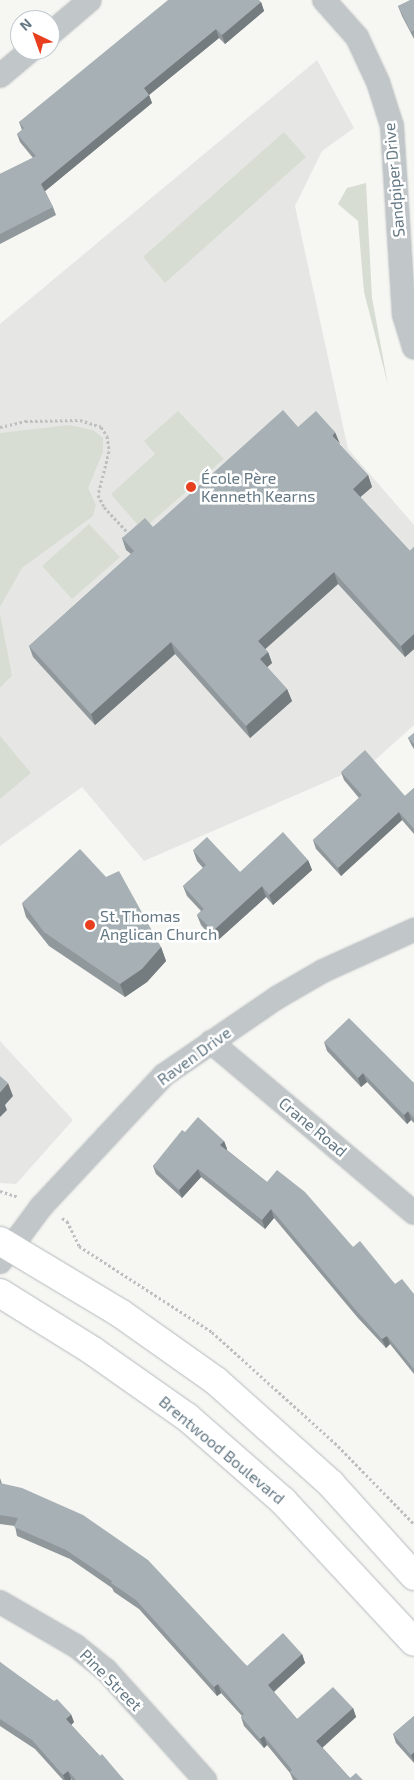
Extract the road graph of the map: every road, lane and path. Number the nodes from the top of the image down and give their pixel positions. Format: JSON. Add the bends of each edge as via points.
{"nodes":[{"id":1,"x":90,"y":0,"type":"edge"},
{"id":2,"x":324,"y":0,"type":"edge"},
{"id":3,"x":60,"y":26,"type":"edge"},
{"id":4,"x":19,"y":60,"type":"edge"},
{"id":5,"x":0,"y":76,"type":"edge"},
{"id":6,"x":414,"y":347,"type":"edge"},
{"id":7,"x":0,"y":427,"type":"edge"},
{"id":8,"x":136,"y":541,"type":"edge"},
{"id":9,"x":414,"y":930,"type":"edge"},
{"id":10,"x":211,"y":1042,"type":"junction"},
{"id":11,"x":414,"y":1213,"type":"edge"},
{"id":12,"x":3,"y":1250,"type":"edge"},
{"id":13,"x":0,"y":1293,"type":"edge"},
{"id":14,"x":414,"y":1576,"type":"edge"},
{"id":15,"x":0,"y":1602,"type":"edge"},
{"id":16,"x":414,"y":1642,"type":"edge"},
{"id":17,"x":205,"y":1780,"type":"edge"}],
"edges":[{"from":1,"to":3,"type":"street"},
{"from":2,"to":6,"type":"street","name":"Sandpiper Drive","via":[[357,37],[378,82],[392,126],[404,315]]},
{"from":4,"to":5,"type":"street"},
{"from":7,"to":8,"type":"path","via":[[25,421],[80,420],[101,428],[107,436],[109,451],[98,495],[104,507]]},
{"from":9,"to":10,"type":"street","name":"Raven Drive","via":[[323,971]]},
{"from":10,"to":11,"type":"street","name":"Crane Road"},
{"from":10,"to":12,"type":"street","name":"Raven Drive","via":[[164,1075],[132,1107]]},
{"from":12,"to":14,"type":"main road","via":[[120,1313],[216,1381],[331,1484]]},
{"from":13,"to":16,"type":"main road","name":"Brentwood Boulevard","via":[[93,1351],[187,1417],[284,1501]]},
{"from":15,"to":17,"type":"street","name":"Pine Street","via":[[76,1646],[106,1670]]}]}
